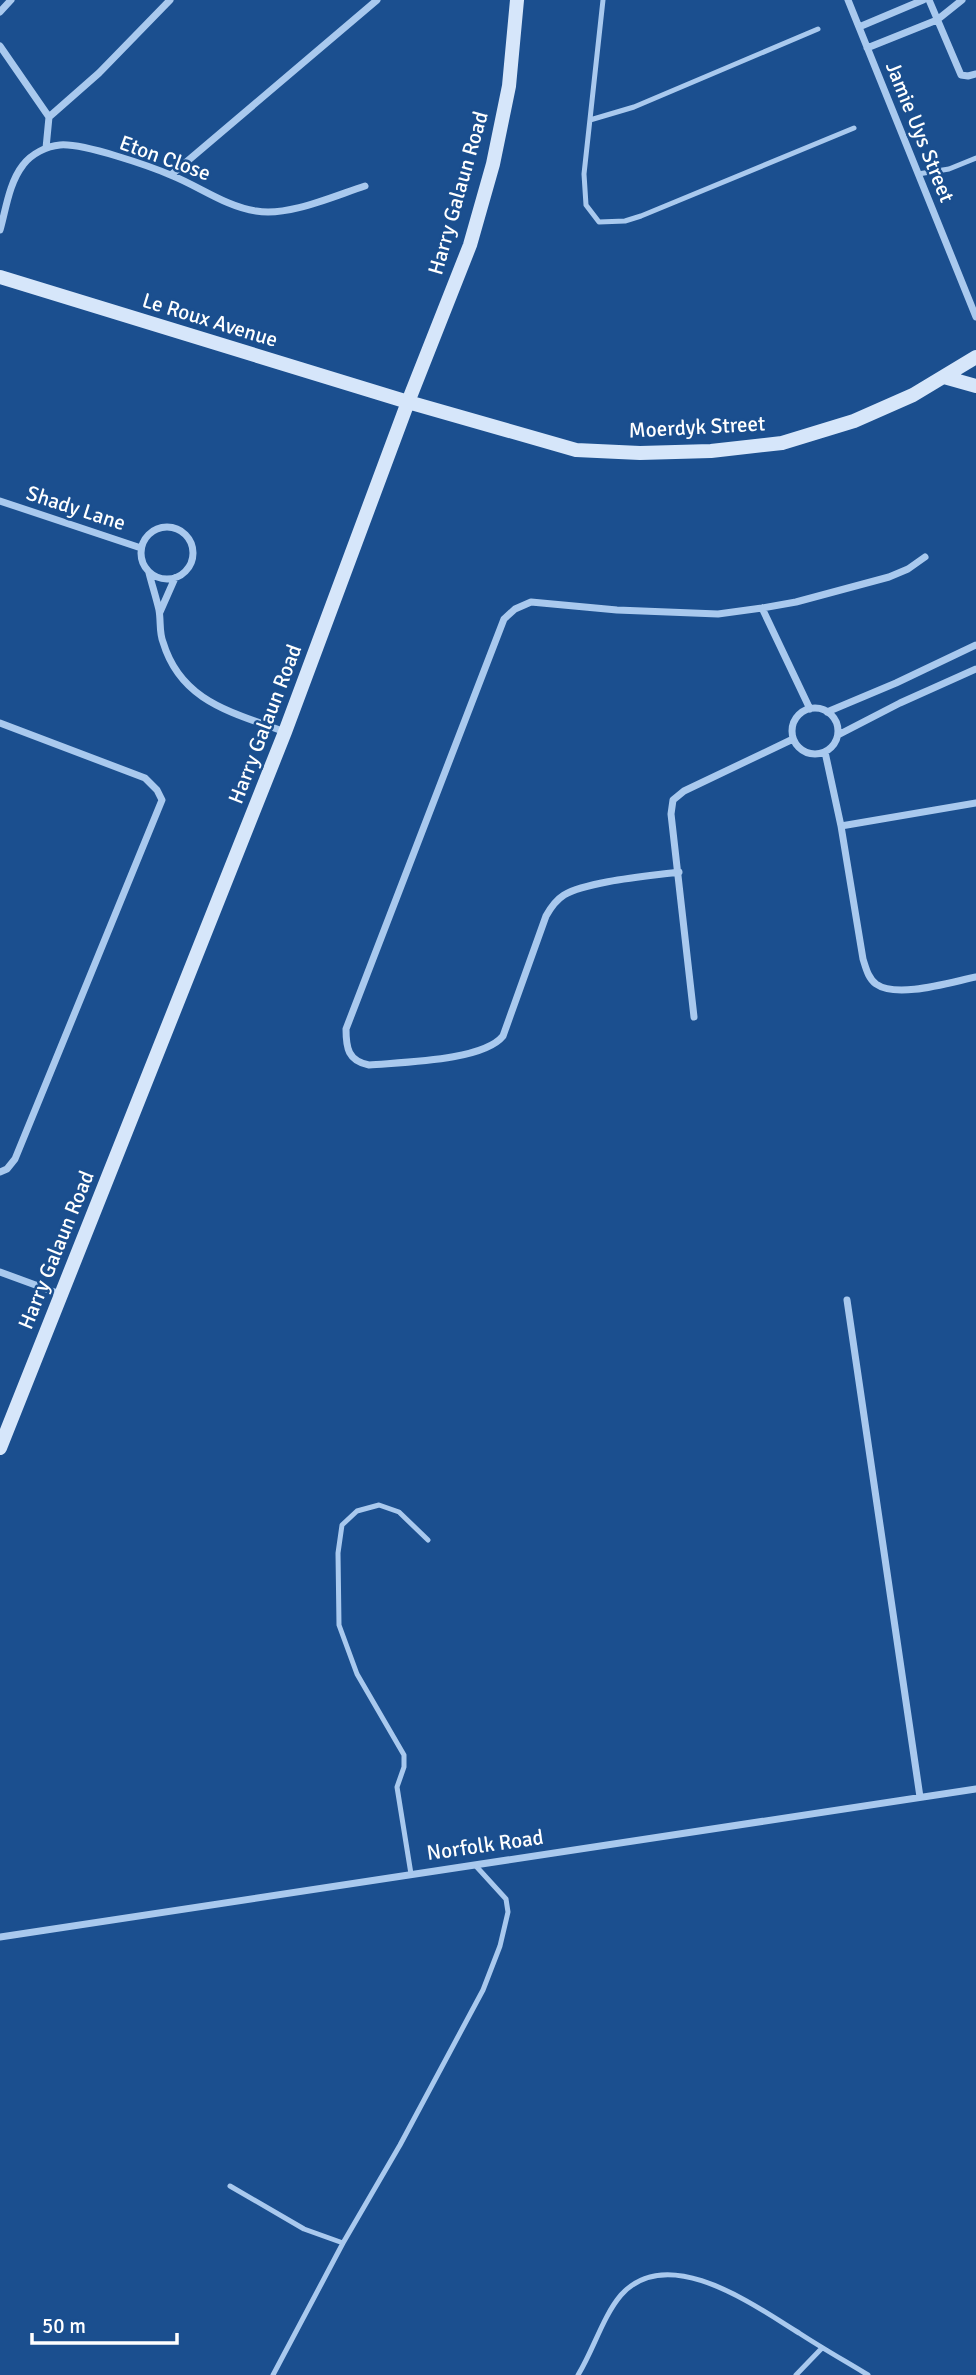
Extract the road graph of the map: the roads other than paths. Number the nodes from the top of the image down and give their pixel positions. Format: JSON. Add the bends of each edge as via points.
{"nodes":[{"id":1,"x":11,"y":0,"type":"edge"},
{"id":2,"x":170,"y":0,"type":"edge"},
{"id":3,"x":377,"y":0,"type":"edge"},
{"id":4,"x":517,"y":0,"type":"edge"},
{"id":5,"x":603,"y":0,"type":"edge"},
{"id":6,"x":848,"y":0,"type":"edge"},
{"id":7,"x":926,"y":0,"type":"edge"},
{"id":8,"x":962,"y":0,"type":"edge"},
{"id":9,"x":0,"y":12,"type":"edge"},
{"id":10,"x":937,"y":20,"type":"junction"},
{"id":11,"x":859,"y":27,"type":"junction"},
{"id":12,"x":818,"y":29,"type":"dead end"},
{"id":13,"x":0,"y":46,"type":"edge"},
{"id":14,"x":867,"y":48,"type":"junction"},
{"id":15,"x":976,"y":74,"type":"edge"},
{"id":16,"x":49,"y":117,"type":"junction"},
{"id":17,"x":590,"y":120,"type":"junction"},
{"id":18,"x":854,"y":128,"type":"dead end"},
{"id":19,"x":46,"y":148,"type":"junction"},
{"id":20,"x":976,"y":158,"type":"edge"},
{"id":21,"x":918,"y":174,"type":"junction"},
{"id":22,"x":171,"y":175,"type":"junction"},
{"id":23,"x":365,"y":186,"type":"dead end"},
{"id":24,"x":0,"y":230,"type":"edge"},
{"id":25,"x":0,"y":277,"type":"edge"},
{"id":26,"x":976,"y":317,"type":"edge"},
{"id":27,"x":976,"y":356,"type":"edge"},
{"id":28,"x":944,"y":377,"type":"junction"},
{"id":29,"x":976,"y":386,"type":"edge"},
{"id":30,"x":408,"y":402,"type":"junction"},
{"id":31,"x":0,"y":501,"type":"edge"},
{"id":32,"x":141,"y":548,"type":"junction"},
{"id":33,"x":925,"y":557,"type":"dead end"},
{"id":34,"x":149,"y":573,"type":"junction"},
{"id":35,"x":175,"y":578,"type":"junction"},
{"id":36,"x":762,"y":608,"type":"junction"},
{"id":37,"x":159,"y":613,"type":"junction"},
{"id":38,"x":976,"y":645,"type":"edge"},
{"id":39,"x":976,"y":669,"type":"edge"},
{"id":40,"x":810,"y":709,"type":"junction"},
{"id":41,"x":827,"y":712,"type":"junction"},
{"id":42,"x":0,"y":723,"type":"edge"},
{"id":43,"x":285,"y":733,"type":"junction"},
{"id":44,"x":838,"y":735,"type":"junction"},
{"id":45,"x":793,"y":739,"type":"junction"},
{"id":46,"x":825,"y":752,"type":"junction"},
{"id":47,"x":976,"y":803,"type":"edge"},
{"id":48,"x":841,"y":827,"type":"junction"},
{"id":49,"x":679,"y":872,"type":"junction"},
{"id":50,"x":976,"y":977,"type":"edge"},
{"id":51,"x":694,"y":1017,"type":"dead end"},
{"id":52,"x":0,"y":1172,"type":"edge"},
{"id":53,"x":0,"y":1272,"type":"edge"},
{"id":54,"x":60,"y":1294,"type":"junction"},
{"id":55,"x":847,"y":1300,"type":"dead end"},
{"id":56,"x":0,"y":1448,"type":"edge"},
{"id":57,"x":428,"y":1540,"type":"dead end"},
{"id":58,"x":976,"y":1789,"type":"edge"},
{"id":59,"x":920,"y":1797,"type":"junction"},
{"id":60,"x":475,"y":1865,"type":"junction"},
{"id":61,"x":411,"y":1874,"type":"junction"},
{"id":62,"x":0,"y":1937,"type":"edge"},
{"id":63,"x":230,"y":2186,"type":"dead end"},
{"id":64,"x":343,"y":2243,"type":"junction"},
{"id":65,"x":822,"y":2348,"type":"junction"},
{"id":66,"x":273,"y":2375,"type":"edge"},
{"id":67,"x":578,"y":2375,"type":"edge"},
{"id":68,"x":796,"y":2375,"type":"edge"},
{"id":69,"x":868,"y":2375,"type":"edge"}],
"edges":[{"from":1,"to":9,"type":"street"},
{"from":2,"to":16,"type":"street","via":[[99,74]]},
{"from":3,"to":22,"type":"street"},
{"from":4,"to":30,"type":"main road","name":"Harry Galaun Road","via":[[509,86],[493,164],[470,244]]},
{"from":5,"to":17,"type":"lane"},
{"from":6,"to":11,"type":"street","name":"Jamie Uys Street"},
{"from":7,"to":10,"type":"street"},
{"from":7,"to":11,"type":"street"},
{"from":8,"to":10,"type":"street"},
{"from":10,"to":14,"type":"street"},
{"from":10,"to":15,"type":"street","via":[[961,75]]},
{"from":11,"to":14,"type":"street","name":"Jamie Uys Street"},
{"from":12,"to":17,"type":"lane","via":[[634,107]]},
{"from":13,"to":16,"type":"street"},
{"from":14,"to":21,"type":"street","name":"Jamie Uys Street"},
{"from":16,"to":19,"type":"street"},
{"from":17,"to":18,"type":"lane","via":[[586,205],[599,222],[611,223],[641,216]]},
{"from":19,"to":22,"type":"street","name":"Eton Close","via":[[75,146]]},
{"from":19,"to":24,"type":"street","via":[[24,163],[15,177]]},
{"from":20,"to":21,"type":"lane"},
{"from":21,"to":26,"type":"street","name":"Jamie Uys Street"},
{"from":22,"to":23,"type":"street","name":"Eton Close","via":[[257,212],[285,211]]},
{"from":25,"to":30,"type":"main road","name":"Le Roux Avenue"},
{"from":27,"to":28,"type":"main road","name":"Moerdyk Street"},
{"from":28,"to":29,"type":"main road"},
{"from":28,"to":30,"type":"main road","name":"Moerdyk Street","via":[[854,421],[782,443],[711,451],[576,450]]},
{"from":30,"to":43,"type":"main road","name":"Harry Galaun Road"},
{"from":31,"to":32,"type":"street","name":"Shady Lane"},
{"from":32,"to":34,"type":"street","name":"Shady Lane"},
{"from":32,"to":35,"type":"street","name":"Shady Lane","via":[[149,533],[164,527],[187,536],[193,559]]},
{"from":33,"to":36,"type":"street","via":[[889,577]]},
{"from":34,"to":35,"type":"street","via":[[166,580]]},
{"from":34,"to":37,"type":"street","name":"Shady Lane"},
{"from":35,"to":37,"type":"street","name":"Shady Lane"},
{"from":36,"to":40,"type":"street"},
{"from":36,"to":49,"type":"street","via":[[718,614],[531,602],[504,620],[346,1029],[351,1058],[369,1065],[491,1047],[503,1035],[546,916],[556,901],[583,887]]},
{"from":37,"to":43,"type":"street","name":"Shady Lane","via":[[162,640],[182,681],[214,705]]},
{"from":38,"to":41,"type":"street"},
{"from":39,"to":44,"type":"street"},
{"from":40,"to":41,"type":"street"},
{"from":40,"to":45,"type":"street","via":[[794,723]]},
{"from":41,"to":44,"type":"street","via":[[836,721]]},
{"from":42,"to":52,"type":"street","via":[[145,778],[162,800],[15,1159]]},
{"from":43,"to":54,"type":"main road","name":"Harry Galaun Road"},
{"from":44,"to":46,"type":"street"},
{"from":45,"to":46,"type":"street","via":[[810,754]]},
{"from":45,"to":49,"type":"street","via":[[678,794],[671,814]]},
{"from":46,"to":48,"type":"street"},
{"from":47,"to":48,"type":"street"},
{"from":48,"to":50,"type":"street","via":[[863,959],[875,983],[906,990]]},
{"from":49,"to":51,"type":"street"},
{"from":53,"to":54,"type":"street"},
{"from":54,"to":56,"type":"main road","name":"Harry Galaun Road"},
{"from":55,"to":59,"type":"street"},
{"from":57,"to":61,"type":"lane","via":[[399,1512],[379,1506],[357,1511],[342,1525],[338,1553],[339,1625],[357,1674],[404,1755],[397,1787]]},
{"from":58,"to":59,"type":"street","name":"Norfolk Road"},
{"from":59,"to":60,"type":"street","name":"Norfolk Road"},
{"from":60,"to":61,"type":"street","name":"Norfolk Road"},
{"from":60,"to":64,"type":"lane","via":[[506,1899],[508,1912],[500,1946],[483,1990]]},
{"from":61,"to":62,"type":"street","name":"Norfolk Road"},
{"from":63,"to":64,"type":"lane","via":[[304,2229]]},
{"from":64,"to":66,"type":"lane"},
{"from":65,"to":67,"type":"lane","via":[[743,2298],[708,2282],[658,2275],[622,2294]]},
{"from":65,"to":68,"type":"lane"},
{"from":65,"to":69,"type":"lane"}]}
